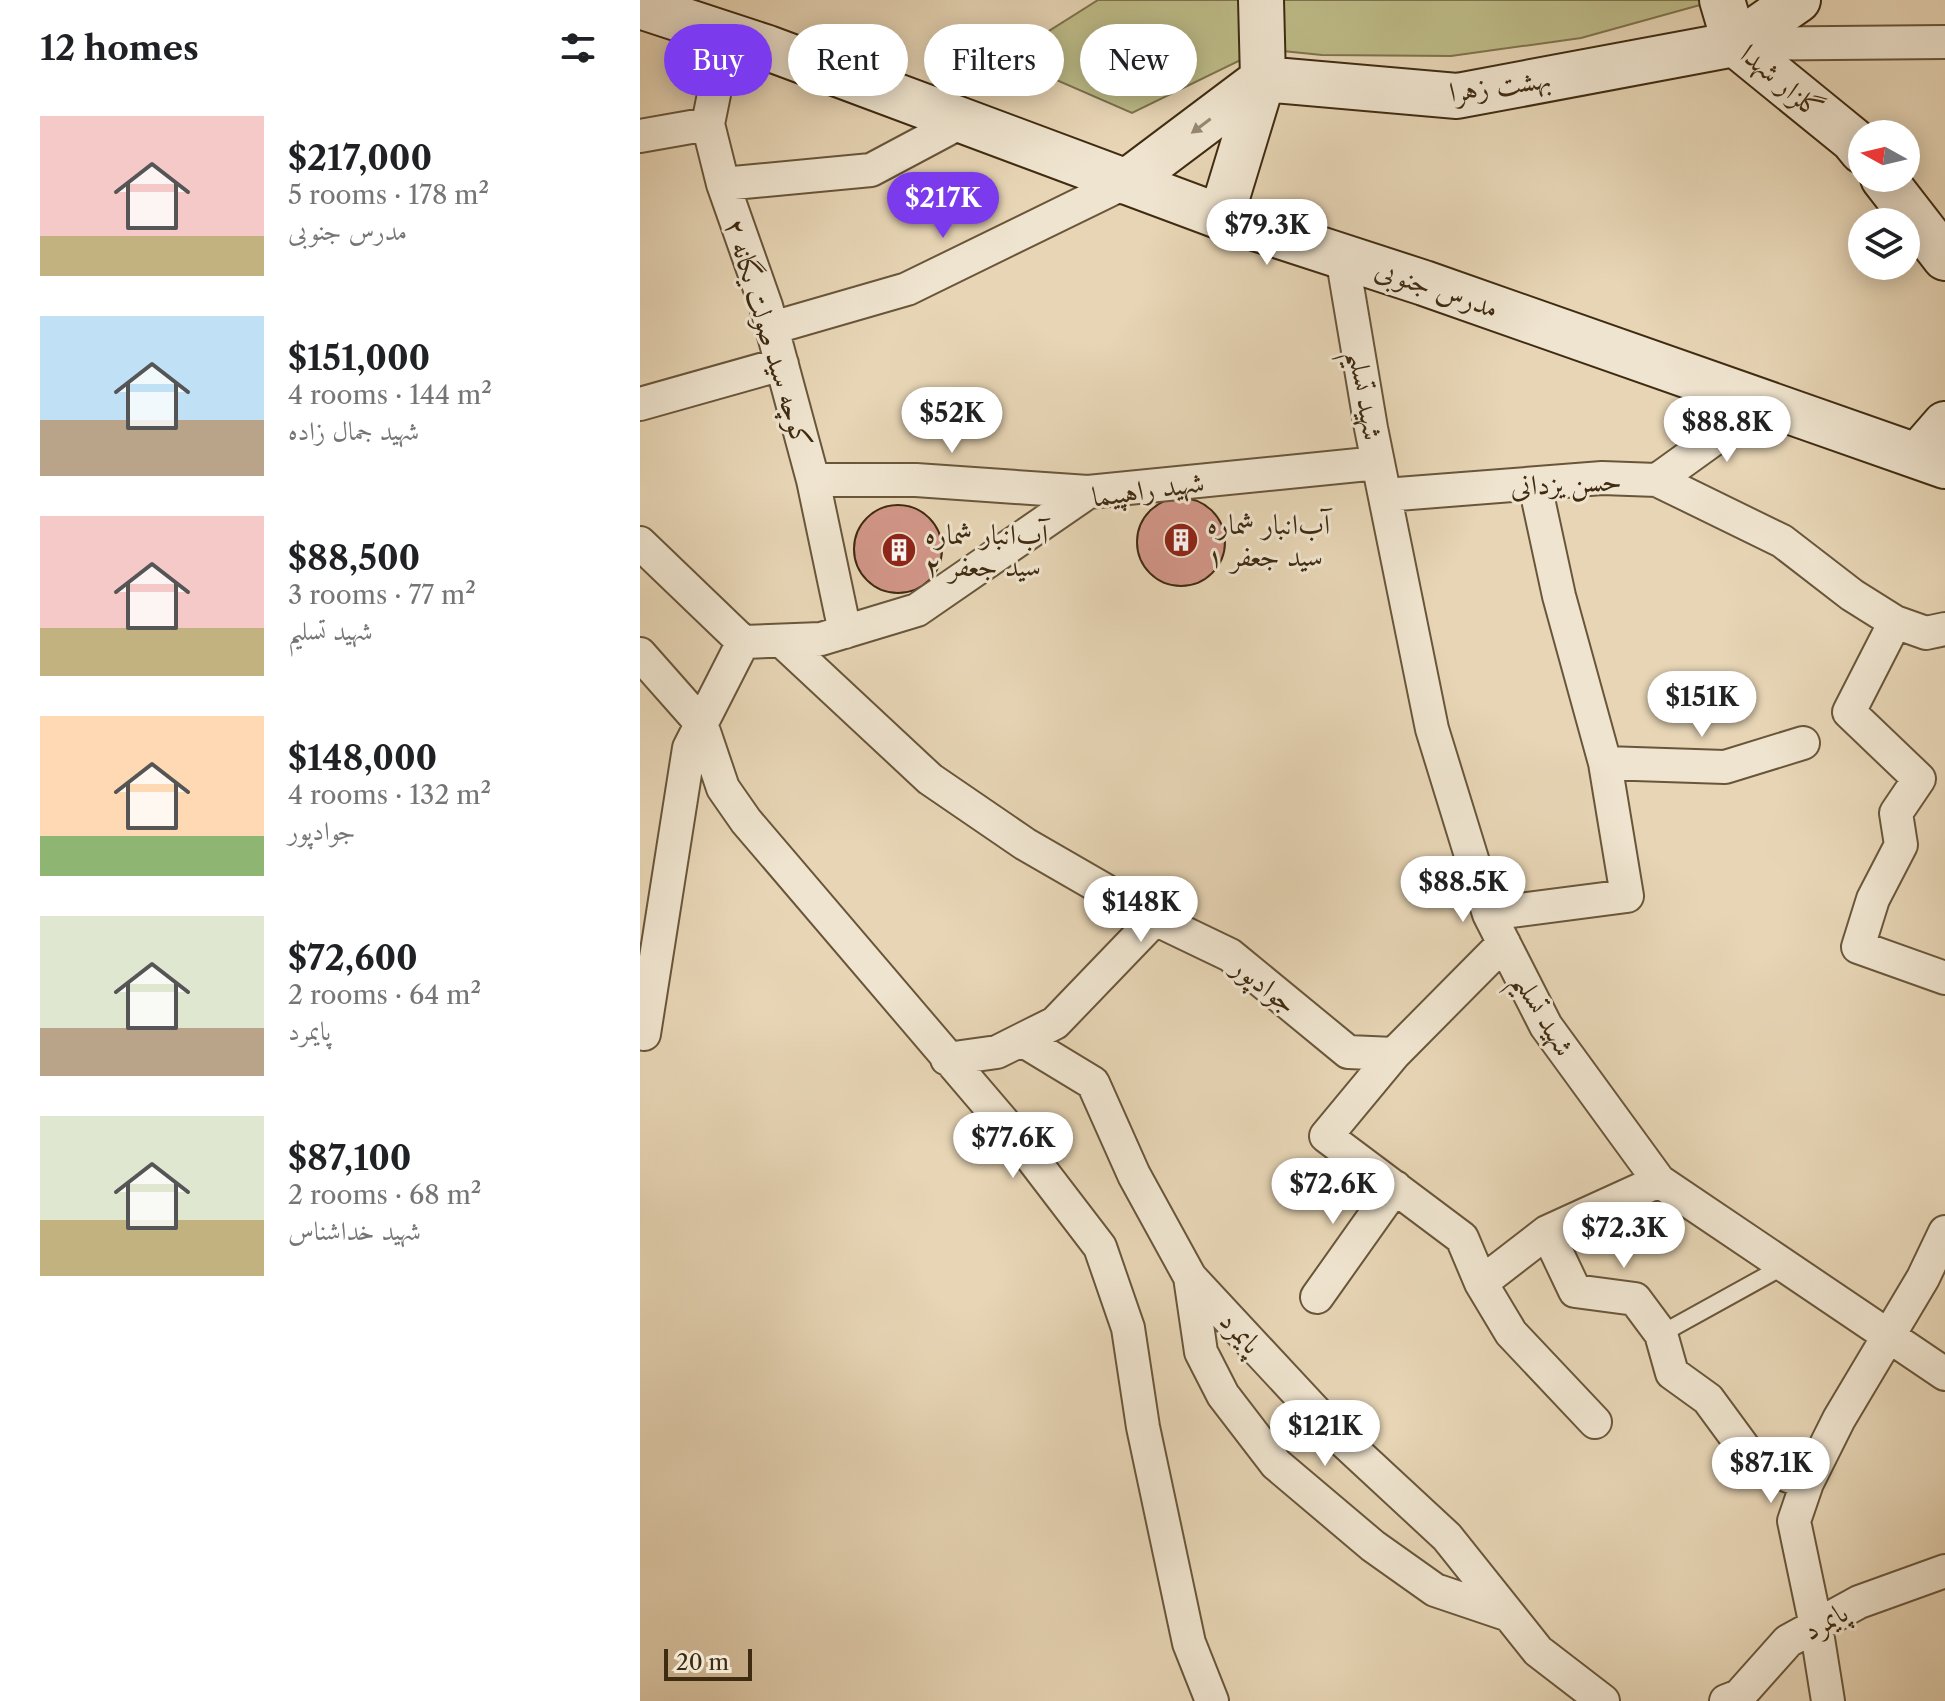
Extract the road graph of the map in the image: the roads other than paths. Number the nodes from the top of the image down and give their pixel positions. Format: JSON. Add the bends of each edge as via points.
{"nodes":[{"id":1,"x":1722,"y":0,"type":"edge"},
{"id":2,"x":1798,"y":0,"type":"edge"},
{"id":3,"x":1266,"y":7,"type":"edge"},
{"id":4,"x":642,"y":10,"type":"edge"},
{"id":5,"x":689,"y":24,"type":"edge"},
{"id":6,"x":1945,"y":42,"type":"edge"},
{"id":7,"x":1735,"y":44,"type":"junction"},
{"id":8,"x":772,"y":52,"type":"edge"},
{"id":9,"x":1263,"y":79,"type":"junction"},
{"id":10,"x":714,"y":96,"type":"edge"},
{"id":11,"x":963,"y":121,"type":"junction"},
{"id":12,"x":708,"y":124,"type":"junction"},
{"id":13,"x":640,"y":136,"type":"edge"},
{"id":14,"x":1848,"y":136,"type":"edge"},
{"id":15,"x":1126,"y":182,"type":"junction"},
{"id":16,"x":723,"y":184,"type":"junction"},
{"id":17,"x":1894,"y":192,"type":"edge"},
{"id":18,"x":1221,"y":217,"type":"junction"},
{"id":19,"x":1342,"y":256,"type":"junction"},
{"id":20,"x":1945,"y":258,"type":"edge"},
{"id":21,"x":772,"y":328,"type":"junction"},
{"id":22,"x":782,"y":364,"type":"junction"},
{"id":23,"x":1764,"y":403,"type":"junction"},
{"id":24,"x":640,"y":404,"type":"edge"},
{"id":25,"x":1938,"y":451,"type":"edge"},
{"id":26,"x":1378,"y":463,"type":"junction"},
{"id":27,"x":813,"y":480,"type":"junction"},
{"id":28,"x":1657,"y":480,"type":"junction"},
{"id":29,"x":1535,"y":485,"type":"junction"},
{"id":30,"x":1088,"y":492,"type":"junction"},
{"id":31,"x":1385,"y":495,"type":"junction"},
{"id":32,"x":640,"y":543,"type":"edge"},
{"id":33,"x":1895,"y":622,"type":"junction"},
{"id":34,"x":1945,"y":629,"type":"edge"},
{"id":35,"x":845,"y":632,"type":"junction"},
{"id":36,"x":782,"y":641,"type":"junction"},
{"id":37,"x":743,"y":642,"type":"junction"},
{"id":38,"x":640,"y":654,"type":"edge"},
{"id":39,"x":701,"y":723,"type":"junction"},
{"id":40,"x":1803,"y":743,"type":"dead end"},
{"id":41,"x":1605,"y":763,"type":"junction"},
{"id":42,"x":1489,"y":914,"type":"junction"},
{"id":43,"x":1155,"y":919,"type":"junction"},
{"id":44,"x":650,"y":920,"type":"edge"},
{"id":45,"x":1504,"y":943,"type":"junction"},
{"id":46,"x":1945,"y":978,"type":"edge"},
{"id":47,"x":640,"y":1033,"type":"edge"},
{"id":48,"x":1022,"y":1040,"type":"junction"},
{"id":49,"x":1394,"y":1054,"type":"junction"},
{"id":50,"x":947,"y":1059,"type":"junction"},
{"id":51,"x":1659,"y":1181,"type":"junction"},
{"id":52,"x":1395,"y":1187,"type":"junction"},
{"id":53,"x":1547,"y":1232,"type":"junction"},
{"id":54,"x":1945,"y":1232,"type":"edge"},
{"id":55,"x":1784,"y":1266,"type":"junction"},
{"id":56,"x":1190,"y":1277,"type":"junction"},
{"id":57,"x":1481,"y":1283,"type":"junction"},
{"id":58,"x":1317,"y":1297,"type":"dead end"},
{"id":59,"x":1661,"y":1334,"type":"junction"},
{"id":60,"x":1888,"y":1338,"type":"junction"},
{"id":61,"x":1945,"y":1374,"type":"edge"},
{"id":62,"x":1595,"y":1422,"type":"dead end"},
{"id":63,"x":1807,"y":1483,"type":"junction"},
{"id":64,"x":1945,"y":1571,"type":"edge"},
{"id":65,"x":1509,"y":1615,"type":"junction"},
{"id":66,"x":1816,"y":1626,"type":"junction"},
{"id":67,"x":1212,"y":1701,"type":"edge"},
{"id":68,"x":1603,"y":1701,"type":"edge"},
{"id":69,"x":1726,"y":1701,"type":"edge"},
{"id":70,"x":1828,"y":1701,"type":"edge"}],
"edges":[{"from":1,"to":7,"type":"main road","name":"گلزار شهدا"},
{"from":2,"to":7,"type":"main road"},
{"from":3,"to":9,"type":"main road"},
{"from":4,"to":5,"type":"main road","name":"مدرس جنوبی"},
{"from":6,"to":7,"type":"street"},
{"from":7,"to":9,"type":"main road","name":"بهشت زهرا","via":[[1457,96]]},
{"from":7,"to":14,"type":"main road","name":"گلزار شهدا"},
{"from":8,"to":11,"type":"main road","name":"مدرس جنوبی"},
{"from":9,"to":15,"type":"main road","one_way":true},
{"from":9,"to":18,"type":"main road"},
{"from":10,"to":12,"type":"street","name":"کوچه سید صولت یگانه ۲"},
{"from":11,"to":15,"type":"main road","name":"مدرس جنوبی"},
{"from":11,"to":16,"type":"street","via":[[871,170]]},
{"from":12,"to":13,"type":"street"},
{"from":12,"to":16,"type":"street","name":"کوچه سید صولت یگانه ۲"},
{"from":15,"to":18,"type":"main road","name":"مدرس جنوبی"},
{"from":15,"to":21,"type":"street","via":[[907,289]]},
{"from":16,"to":21,"type":"street","name":"کوچه سید صولت یگانه ۲"},
{"from":17,"to":20,"type":"main road"},
{"from":18,"to":19,"type":"main road","name":"مدرس جنوبی"},
{"from":19,"to":23,"type":"main road","name":"مدرس جنوبی"},
{"from":19,"to":26,"type":"street","name":"شهید تسلیم"},
{"from":21,"to":22,"type":"street","name":"کوچه سید صولت یگانه ۲"},
{"from":22,"to":24,"type":"street"},
{"from":22,"to":27,"type":"street","name":"کوچه سید صولت یگانه ۲"},
{"from":23,"to":25,"type":"main road","name":"مدرس جنوبی"},
{"from":23,"to":28,"type":"street"},
{"from":26,"to":30,"type":"street","name":"شهید راهپیما"},
{"from":26,"to":31,"type":"street","name":"شهید تسلیم"},
{"from":27,"to":30,"type":"street","via":[[916,480]]},
{"from":27,"to":35,"type":"street","name":"کوچه سید صولت یگانه ۲"},
{"from":28,"to":29,"type":"street","name":"حسن یزدانی","via":[[1602,478]]},
{"from":28,"to":33,"type":"street","name":"حسن یزدانی","via":[[1782,541]]},
{"from":29,"to":31,"type":"street","name":"حسن یزدانی"},
{"from":29,"to":41,"type":"street"},
{"from":30,"to":35,"type":"street","name":"شهید راهپیما","via":[[917,610]]},
{"from":31,"to":42,"type":"street","name":"شهید تسلیم","via":[[1432,729]]},
{"from":32,"to":37,"type":"street"},
{"from":33,"to":34,"type":"street","name":"حسن یزدانی","via":[[1926,633]]},
{"from":33,"to":46,"type":"street","via":[[1849,712],[1919,779],[1896,813],[1901,845],[1873,899],[1858,947]]},
{"from":35,"to":36,"type":"street","name":"شهید راهپیما"},
{"from":36,"to":37,"type":"street","name":"شهید راهپیما"},
{"from":36,"to":43,"type":"street","name":"جوادپور","via":[[930,779],[1025,844]]},
{"from":37,"to":39,"type":"street"},
{"from":38,"to":39,"type":"street"},
{"from":39,"to":44,"type":"street","via":[[689,748]]},
{"from":39,"to":50,"type":"street","via":[[723,788],[746,821]]},
{"from":40,"to":41,"type":"street","via":[[1725,767]]},
{"from":41,"to":42,"type":"street","via":[[1627,896]]},
{"from":42,"to":45,"type":"street","name":"شهید تسلیم"},
{"from":43,"to":48,"type":"street","via":[[1055,1023]]},
{"from":43,"to":49,"type":"street","name":"جوادپور","via":[[1230,955],[1348,1052]]},
{"from":44,"to":47,"type":"street","via":[[644,1034]]},
{"from":45,"to":49,"type":"street"},
{"from":45,"to":51,"type":"street","name":"شهید تسلیم","via":[[1546,1026]]},
{"from":48,"to":50,"type":"street","via":[[997,1052]]},
{"from":48,"to":56,"type":"street","name":"پایمرد","via":[[1093,1083],[1134,1175]]},
{"from":49,"to":52,"type":"street","via":[[1326,1136]]},
{"from":50,"to":67,"type":"street","via":[[1015,1136],[1100,1247],[1128,1328],[1143,1427],[1189,1643]]},
{"from":51,"to":53,"type":"street"},
{"from":51,"to":55,"type":"street","name":"شهید تسلیم"},
{"from":52,"to":57,"type":"street","via":[[1462,1238]]},
{"from":52,"to":58,"type":"street"},
{"from":53,"to":57,"type":"street"},
{"from":53,"to":59,"type":"street","via":[[1575,1291],[1635,1299]]},
{"from":54,"to":60,"type":"street"},
{"from":55,"to":59,"type":"lane"},
{"from":55,"to":60,"type":"street","name":"شهید تسلیم"},
{"from":56,"to":65,"type":"street","name":"پایمرد","via":[[1337,1435],[1447,1537]]},
{"from":56,"to":65,"type":"street","via":[[1201,1352],[1223,1395],[1276,1464],[1373,1546],[1435,1590]]},
{"from":57,"to":62,"type":"street","via":[[1511,1333]]},
{"from":59,"to":63,"type":"street","via":[[1672,1373],[1708,1399],[1755,1463]]},
{"from":60,"to":61,"type":"street","name":"شهید تسلیم"},
{"from":60,"to":63,"type":"street"},
{"from":63,"to":66,"type":"street","via":[[1794,1521]]},
{"from":64,"to":66,"type":"street","name":"پایمرد","via":[[1859,1602]]},
{"from":65,"to":68,"type":"street","name":"پایمرد","via":[[1538,1651]]},
{"from":66,"to":69,"type":"street","name":"پایمرد","via":[[1788,1641],[1739,1696]]},
{"from":66,"to":70,"type":"street"}]}
